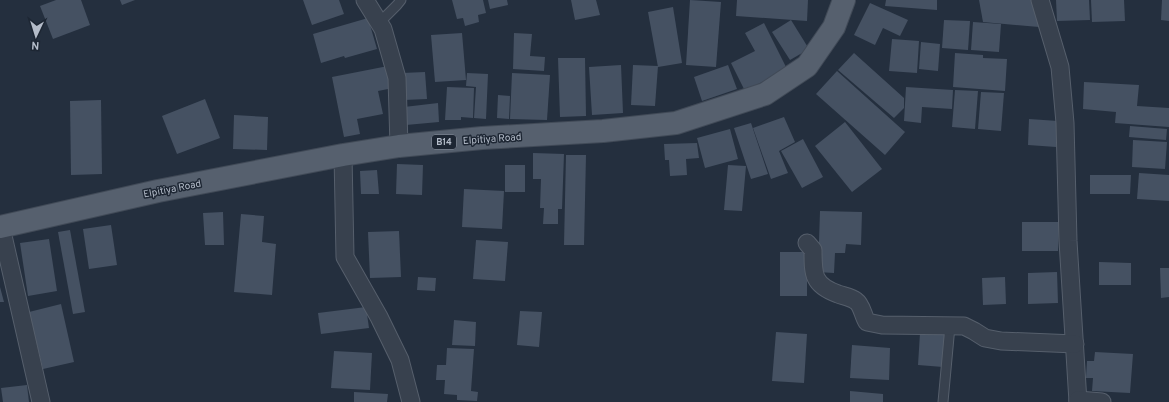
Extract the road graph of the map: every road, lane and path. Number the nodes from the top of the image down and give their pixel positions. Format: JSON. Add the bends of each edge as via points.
{"nodes":[{"id":1,"x":365,"y":0,"type":"edge"},
{"id":2,"x":401,"y":0,"type":"edge"},
{"id":3,"x":844,"y":0,"type":"edge"},
{"id":4,"x":1040,"y":0,"type":"edge"},
{"id":5,"x":379,"y":23,"type":"junction"},
{"id":6,"x":399,"y":146,"type":"junction"},
{"id":7,"x":343,"y":155,"type":"junction"},
{"id":8,"x":1,"y":227,"type":"edge"},
{"id":9,"x":807,"y":243,"type":"dead end"},
{"id":10,"x":950,"y":326,"type":"junction"},
{"id":11,"x":1075,"y":344,"type":"junction"},
{"id":12,"x":1078,"y":401,"type":"edge"},
{"id":13,"x":41,"y":402,"type":"edge"},
{"id":14,"x":411,"y":402,"type":"edge"},
{"id":15,"x":943,"y":402,"type":"edge"},
{"id":16,"x":1102,"y":402,"type":"edge"}],
"edges":[{"from":1,"to":5,"type":"street"},
{"from":2,"to":5,"type":"lane"},
{"from":3,"to":6,"type":"main road","name":"Elpitiya Road","number":"B14","via":[[834,27],[807,66],[765,94],[676,123]]},
{"from":4,"to":11,"type":"street","via":[[1060,67]]},
{"from":5,"to":6,"type":"street","via":[[397,78]]},
{"from":6,"to":7,"type":"main road","name":"Elpitiya Road","number":"B14"},
{"from":7,"to":8,"type":"main road","name":"Elpitiya Road","number":"B14","via":[[158,191]]},
{"from":7,"to":14,"type":"street","via":[[345,257],[400,360]]},
{"from":8,"to":13,"type":"street"},
{"from":9,"to":10,"type":"street","via":[[813,250],[816,280],[827,290],[855,300],[867,322],[882,325]]},
{"from":10,"to":11,"type":"street","via":[[964,326],[985,338],[1001,341]]},
{"from":10,"to":15,"type":"lane"},
{"from":11,"to":12,"type":"street"},
{"from":12,"to":16,"type":"street"}]}
